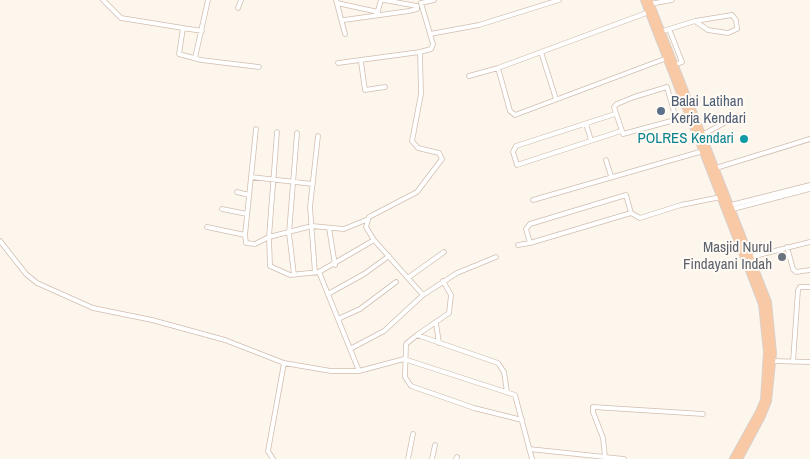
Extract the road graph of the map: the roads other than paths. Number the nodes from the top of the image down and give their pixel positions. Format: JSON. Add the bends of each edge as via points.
{"nodes":[{"id":1,"x":103,"y":0,"type":"edge"},
{"id":2,"x":208,"y":0,"type":"edge"},
{"id":3,"x":241,"y":0,"type":"edge"},
{"id":4,"x":382,"y":0,"type":"edge"},
{"id":5,"x":434,"y":0,"type":"edge"},
{"id":6,"x":559,"y":0,"type":"edge"},
{"id":7,"x":672,"y":0,"type":"edge"},
{"id":8,"x":648,"y":1,"type":"edge"},
{"id":9,"x":336,"y":2,"type":"edge"},
{"id":10,"x":419,"y":5,"type":"junction"},
{"id":11,"x":238,"y":8,"type":"dead end"},
{"id":12,"x":649,"y":12,"type":"junction"},
{"id":13,"x":377,"y":14,"type":"junction"},
{"id":14,"x":344,"y":20,"type":"dead end"},
{"id":15,"x":695,"y":21,"type":"junction"},
{"id":16,"x":183,"y":28,"type":"junction"},
{"id":17,"x":666,"y":30,"type":"junction"},
{"id":18,"x":202,"y":31,"type":"junction"},
{"id":19,"x":345,"y":34,"type":"dead end"},
{"id":20,"x":430,"y":34,"type":"junction"},
{"id":21,"x":420,"y":52,"type":"junction"},
{"id":22,"x":541,"y":52,"type":"junction"},
{"id":23,"x":195,"y":58,"type":"junction"},
{"id":24,"x":667,"y":58,"type":"junction"},
{"id":25,"x":361,"y":62,"type":"junction"},
{"id":26,"x":338,"y":64,"type":"dead end"},
{"id":27,"x":259,"y":67,"type":"dead end"},
{"id":28,"x":498,"y":68,"type":"junction"},
{"id":29,"x":469,"y":76,"type":"dead end"},
{"id":30,"x":385,"y":87,"type":"dead end"},
{"id":31,"x":556,"y":99,"type":"junction"},
{"id":32,"x":615,"y":114,"type":"junction"},
{"id":33,"x":689,"y":115,"type":"junction"},
{"id":34,"x":737,"y":116,"type":"dead end"},
{"id":35,"x":676,"y":119,"type":"junction"},
{"id":36,"x":586,"y":124,"type":"junction"},
{"id":37,"x":256,"y":129,"type":"dead end"},
{"id":38,"x":621,"y":131,"type":"junction"},
{"id":39,"x":277,"y":132,"type":"dead end"},
{"id":40,"x":297,"y":133,"type":"dead end"},
{"id":41,"x":318,"y":136,"type":"dead end"},
{"id":42,"x":700,"y":136,"type":"junction"},
{"id":43,"x":810,"y":139,"type":"edge"},
{"id":44,"x":591,"y":140,"type":"junction"},
{"id":45,"x":703,"y":151,"type":"junction"},
{"id":46,"x":606,"y":160,"type":"dead end"},
{"id":47,"x":716,"y":168,"type":"junction"},
{"id":48,"x":611,"y":176,"type":"junction"},
{"id":49,"x":251,"y":177,"type":"junction"},
{"id":50,"x":272,"y":179,"type":"junction"},
{"id":51,"x":292,"y":181,"type":"junction"},
{"id":52,"x":313,"y":184,"type":"junction"},
{"id":53,"x":810,"y":185,"type":"edge"},
{"id":54,"x":810,"y":189,"type":"edge"},
{"id":55,"x":237,"y":192,"type":"dead end"},
{"id":56,"x":249,"y":195,"type":"junction"},
{"id":57,"x":722,"y":197,"type":"junction"},
{"id":58,"x":533,"y":200,"type":"dead end"},
{"id":59,"x":732,"y":207,"type":"junction"},
{"id":60,"x":222,"y":209,"type":"dead end"},
{"id":61,"x":631,"y":213,"type":"junction"},
{"id":62,"x":247,"y":214,"type":"junction"},
{"id":63,"x":366,"y":220,"type":"junction"},
{"id":64,"x":312,"y":226,"type":"junction"},
{"id":65,"x":207,"y":228,"type":"dead end"},
{"id":66,"x":329,"y":228,"type":"junction"},
{"id":67,"x":289,"y":233,"type":"junction"},
{"id":68,"x":245,"y":235,"type":"junction"},
{"id":69,"x":268,"y":237,"type":"junction"},
{"id":70,"x":741,"y":239,"type":"junction"},
{"id":71,"x":374,"y":240,"type":"junction"},
{"id":72,"x":0,"y":241,"type":"edge"},
{"id":73,"x":810,"y":242,"type":"edge"},
{"id":74,"x":530,"y":243,"type":"junction"},
{"id":75,"x":518,"y":245,"type":"dead end"},
{"id":76,"x":787,"y":247,"type":"junction"},
{"id":77,"x":444,"y":252,"type":"dead end"},
{"id":78,"x":389,"y":256,"type":"junction"},
{"id":79,"x":496,"y":257,"type":"dead end"},
{"id":80,"x":752,"y":257,"type":"junction"},
{"id":81,"x":334,"y":265,"type":"junction"},
{"id":82,"x":810,"y":270,"type":"edge"},
{"id":83,"x":317,"y":273,"type":"junction"},
{"id":84,"x":294,"y":275,"type":"junction"},
{"id":85,"x":409,"y":277,"type":"junction"},
{"id":86,"x":443,"y":281,"type":"junction"},
{"id":87,"x":396,"y":282,"type":"dead end"},
{"id":88,"x":810,"y":287,"type":"edge"},
{"id":89,"x":328,"y":294,"type":"junction"},
{"id":90,"x":423,"y":295,"type":"junction"},
{"id":91,"x":338,"y":319,"type":"junction"},
{"id":92,"x":436,"y":322,"type":"junction"},
{"id":93,"x":417,"y":335,"type":"junction"},
{"id":94,"x":439,"y":343,"type":"junction"},
{"id":95,"x":350,"y":348,"type":"junction"},
{"id":96,"x":404,"y":359,"type":"junction"},
{"id":97,"x":770,"y":360,"type":"junction"},
{"id":98,"x":794,"y":362,"type":"junction"},
{"id":99,"x":810,"y":362,"type":"edge"},
{"id":100,"x":284,"y":363,"type":"junction"},
{"id":101,"x":359,"y":371,"type":"junction"},
{"id":102,"x":507,"y":392,"type":"junction"},
{"id":103,"x":703,"y":414,"type":"dead end"},
{"id":104,"x":522,"y":420,"type":"junction"},
{"id":105,"x":413,"y":434,"type":"dead end"},
{"id":106,"x":435,"y":445,"type":"dead end"},
{"id":107,"x":529,"y":448,"type":"junction"},
{"id":108,"x":605,"y":457,"type":"junction"},
{"id":109,"x":273,"y":459,"type":"edge"},
{"id":110,"x":408,"y":459,"type":"edge"},
{"id":111,"x":432,"y":459,"type":"edge"},
{"id":112,"x":532,"y":459,"type":"edge"},
{"id":113,"x":624,"y":459,"type":"edge"},
{"id":114,"x":733,"y":459,"type":"edge"},
{"id":115,"x":738,"y":459,"type":"edge"}],
"edges":[{"from":1,"to":16,"type":"street","via":[[122,18]]},
{"from":2,"to":18,"type":"street"},
{"from":3,"to":11,"type":"street"},
{"from":4,"to":10,"type":"street"},
{"from":4,"to":13,"type":"street"},
{"from":5,"to":10,"type":"street"},
{"from":6,"to":20,"type":"street","via":[[479,25]]},
{"from":7,"to":8,"type":"street"},
{"from":8,"to":12,"type":"highway"},
{"from":8,"to":17,"type":"highway"},
{"from":9,"to":13,"type":"street"},
{"from":9,"to":19,"type":"street"},
{"from":10,"to":13,"type":"street","via":[[409,11]]},
{"from":10,"to":20,"type":"street"},
{"from":12,"to":22,"type":"street"},
{"from":12,"to":24,"type":"highway"},
{"from":13,"to":14,"type":"street"},
{"from":15,"to":15,"type":"street","via":[[732,14],[736,29],[728,33],[712,31]]},
{"from":15,"to":17,"type":"street"},
{"from":16,"to":18,"type":"street"},
{"from":16,"to":23,"type":"street","via":[[179,54]]},
{"from":17,"to":42,"type":"highway"},
{"from":18,"to":23,"type":"street"},
{"from":20,"to":21,"type":"street","via":[[432,47]]},
{"from":21,"to":25,"type":"street"},
{"from":21,"to":63,"type":"street","via":[[421,94],[412,144],[439,152],[442,159],[416,192]]},
{"from":22,"to":28,"type":"street"},
{"from":22,"to":31,"type":"street"},
{"from":23,"to":27,"type":"street"},
{"from":24,"to":31,"type":"street"},
{"from":24,"to":33,"type":"highway"},
{"from":25,"to":26,"type":"street"},
{"from":25,"to":30,"type":"street","via":[[365,90]]},
{"from":28,"to":29,"type":"street"},
{"from":28,"to":31,"type":"street","via":[[512,114]]},
{"from":32,"to":35,"type":"street","via":[[617,104],[667,87]]},
{"from":32,"to":36,"type":"street"},
{"from":32,"to":38,"type":"street"},
{"from":33,"to":35,"type":"street"},
{"from":33,"to":42,"type":"highway"},
{"from":34,"to":42,"type":"street"},
{"from":35,"to":38,"type":"street","via":[[624,134]]},
{"from":36,"to":44,"type":"street"},
{"from":36,"to":44,"type":"street","via":[[516,146],[513,152],[517,165]]},
{"from":37,"to":49,"type":"street"},
{"from":38,"to":44,"type":"street"},
{"from":39,"to":50,"type":"street"},
{"from":40,"to":51,"type":"street"},
{"from":41,"to":52,"type":"street"},
{"from":42,"to":45,"type":"highway"},
{"from":42,"to":47,"type":"highway"},
{"from":43,"to":47,"type":"street"},
{"from":45,"to":48,"type":"street"},
{"from":45,"to":57,"type":"highway"},
{"from":46,"to":48,"type":"street"},
{"from":47,"to":59,"type":"highway"},
{"from":48,"to":58,"type":"street"},
{"from":49,"to":50,"type":"street"},
{"from":49,"to":56,"type":"street"},
{"from":50,"to":51,"type":"street"},
{"from":50,"to":69,"type":"street"},
{"from":51,"to":52,"type":"street"},
{"from":51,"to":67,"type":"street"},
{"from":52,"to":64,"type":"street"},
{"from":53,"to":59,"type":"street"},
{"from":54,"to":59,"type":"street"},
{"from":55,"to":56,"type":"street"},
{"from":56,"to":62,"type":"street"},
{"from":57,"to":61,"type":"street","via":[[642,217]]},
{"from":57,"to":70,"type":"highway"},
{"from":59,"to":70,"type":"highway"},
{"from":60,"to":62,"type":"street"},
{"from":61,"to":74,"type":"street"},
{"from":61,"to":74,"type":"street","via":[[626,195],[526,226]]},
{"from":62,"to":68,"type":"street"},
{"from":63,"to":66,"type":"street","via":[[344,229]]},
{"from":63,"to":71,"type":"street","via":[[366,227]]},
{"from":64,"to":66,"type":"street"},
{"from":64,"to":67,"type":"street"},
{"from":64,"to":83,"type":"street"},
{"from":65,"to":68,"type":"street"},
{"from":66,"to":81,"type":"street"},
{"from":67,"to":69,"type":"street"},
{"from":67,"to":84,"type":"street"},
{"from":68,"to":69,"type":"street","via":[[246,243],[255,244]]},
{"from":69,"to":84,"type":"street","via":[[270,266]]},
{"from":70,"to":80,"type":"highway"},
{"from":70,"to":97,"type":"highway","via":[[762,304]]},
{"from":71,"to":78,"type":"street"},
{"from":71,"to":81,"type":"street"},
{"from":72,"to":100,"type":"street","via":[[26,274],[72,300],[225,340]]},
{"from":73,"to":76,"type":"street"},
{"from":74,"to":75,"type":"street"},
{"from":76,"to":80,"type":"street"},
{"from":76,"to":82,"type":"street","via":[[793,270]]},
{"from":77,"to":85,"type":"street"},
{"from":78,"to":85,"type":"street"},
{"from":78,"to":89,"type":"street"},
{"from":79,"to":86,"type":"street"},
{"from":80,"to":97,"type":"highway","via":[[768,302],[772,334]]},
{"from":81,"to":83,"type":"street"},
{"from":83,"to":84,"type":"street"},
{"from":83,"to":89,"type":"street"},
{"from":85,"to":90,"type":"street"},
{"from":86,"to":90,"type":"street"},
{"from":86,"to":92,"type":"street","via":[[452,304],[449,313]]},
{"from":87,"to":91,"type":"street","via":[[360,309]]},
{"from":88,"to":98,"type":"street","via":[[798,290]]},
{"from":89,"to":91,"type":"street"},
{"from":90,"to":95,"type":"street","via":[[384,330]]},
{"from":91,"to":95,"type":"street"},
{"from":92,"to":93,"type":"street"},
{"from":92,"to":94,"type":"street"},
{"from":93,"to":94,"type":"street"},
{"from":93,"to":96,"type":"street","via":[[406,344]]},
{"from":94,"to":102,"type":"street","via":[[500,365]]},
{"from":95,"to":101,"type":"street"},
{"from":96,"to":101,"type":"street"},
{"from":96,"to":102,"type":"street"},
{"from":96,"to":104,"type":"street","via":[[405,377],[411,386],[474,408]]},
{"from":97,"to":98,"type":"street"},
{"from":97,"to":114,"type":"highway","via":[[762,406]]},
{"from":97,"to":115,"type":"highway","via":[[768,400]]},
{"from":98,"to":99,"type":"street"},
{"from":100,"to":101,"type":"street","via":[[330,371]]},
{"from":100,"to":109,"type":"street","via":[[268,451]]},
{"from":102,"to":104,"type":"street","via":[[515,395]]},
{"from":103,"to":108,"type":"street","via":[[593,406]]},
{"from":104,"to":107,"type":"street"},
{"from":105,"to":110,"type":"street"},
{"from":106,"to":111,"type":"street"},
{"from":107,"to":108,"type":"street"},
{"from":107,"to":112,"type":"street"},
{"from":108,"to":113,"type":"street"}]}
